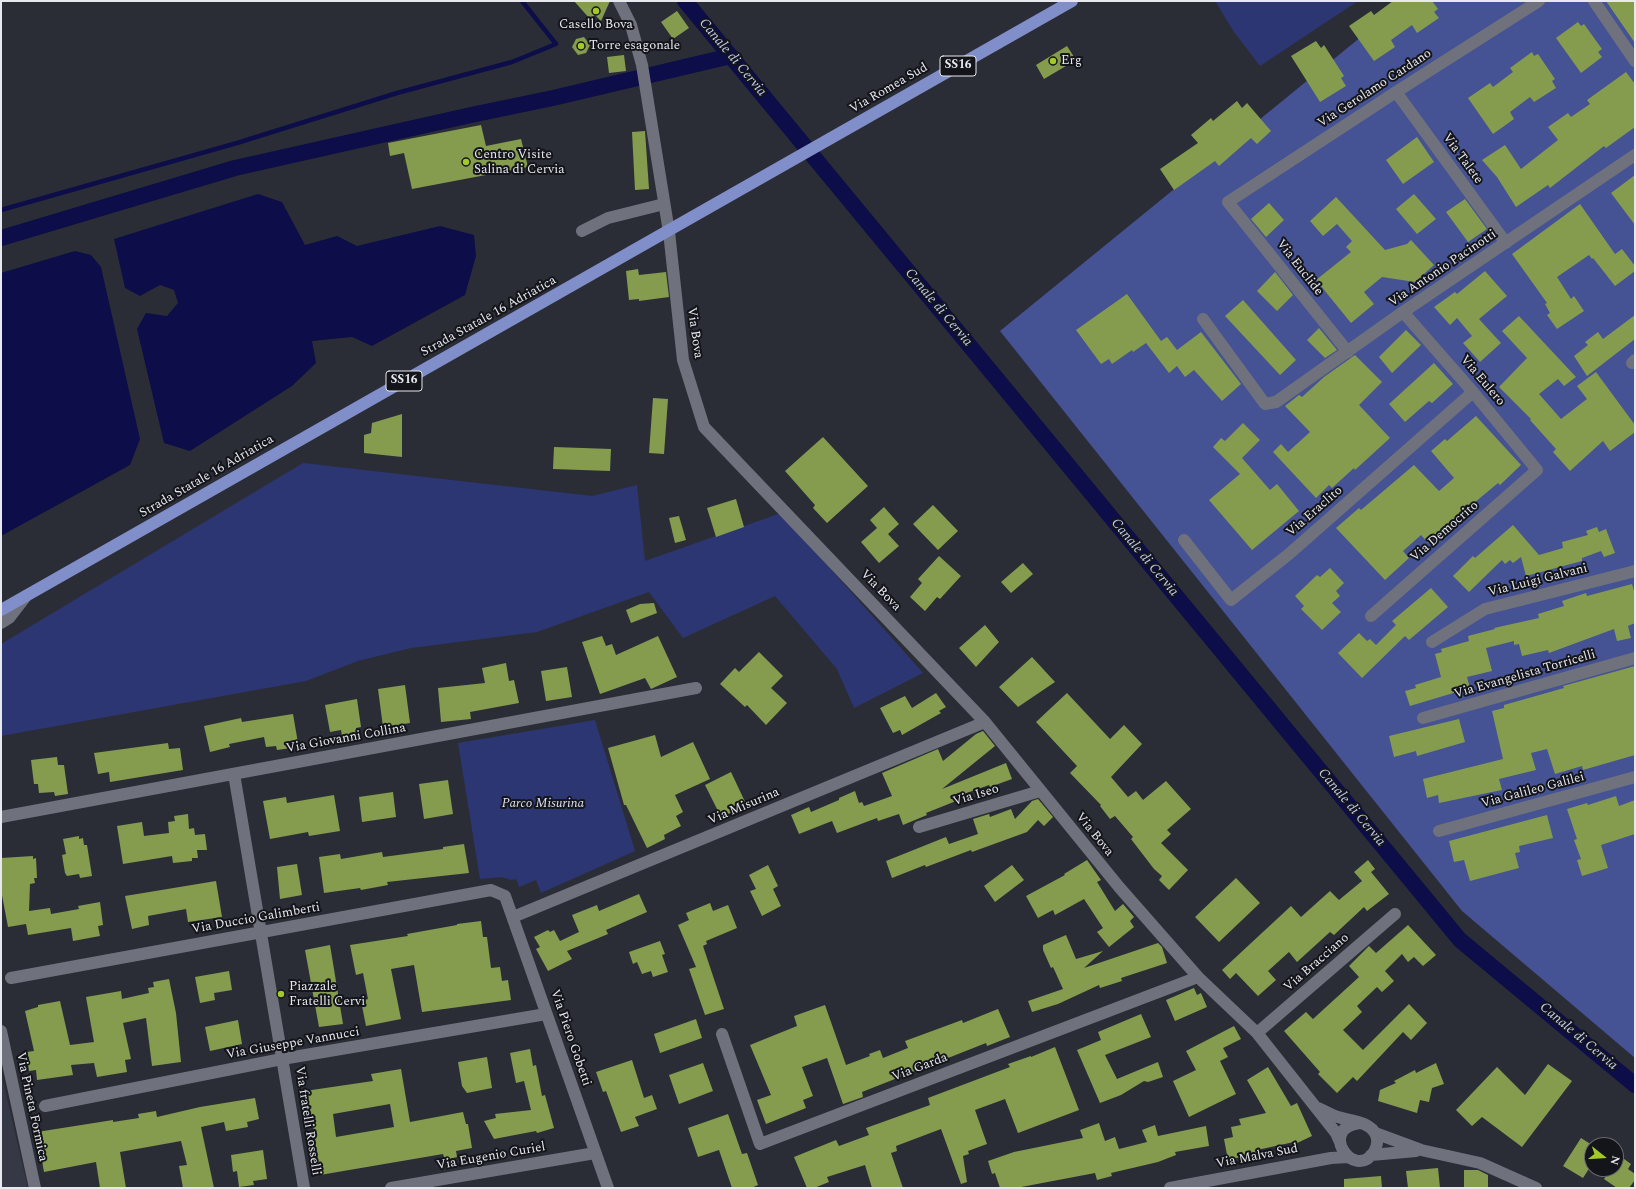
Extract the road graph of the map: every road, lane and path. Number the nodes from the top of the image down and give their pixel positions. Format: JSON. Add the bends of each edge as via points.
{"nodes":[{"id":1,"x":619,"y":1,"type":"edge"},
{"id":2,"x":1072,"y":1,"type":"edge"},
{"id":3,"x":1539,"y":1,"type":"edge"},
{"id":4,"x":1594,"y":1,"type":"edge"},
{"id":5,"x":1635,"y":61,"type":"edge"},
{"id":6,"x":1396,"y":92,"type":"junction"},
{"id":7,"x":845,"y":130,"type":"joint"},
{"id":8,"x":1635,"y":155,"type":"edge"},
{"id":9,"x":1228,"y":202,"type":"joint"},
{"id":10,"x":664,"y":204,"type":"junction"},
{"id":11,"x":582,"y":231,"type":"dead end"},
{"id":12,"x":669,"y":232,"type":"junction"},
{"id":13,"x":1506,"y":243,"type":"junction"},
{"id":14,"x":1403,"y":312,"type":"junction"},
{"id":15,"x":1203,"y":319,"type":"dead end"},
{"id":16,"x":1348,"y":352,"type":"junction"},
{"id":17,"x":1473,"y":392,"type":"junction"},
{"id":18,"x":1537,"y":470,"type":"joint"},
{"id":19,"x":1184,"y":540,"type":"dead end"},
{"id":20,"x":1635,"y":571,"type":"edge"},
{"id":21,"x":26,"y":596,"type":"junction"},
{"id":22,"x":1,"y":610,"type":"edge"},
{"id":23,"x":1371,"y":616,"type":"dead end"},
{"id":24,"x":1,"y":623,"type":"edge"},
{"id":25,"x":1432,"y":642,"type":"dead end"},
{"id":26,"x":1635,"y":658,"type":"edge"},
{"id":27,"x":696,"y":688,"type":"dead end"},
{"id":28,"x":1423,"y":718,"type":"dead end"},
{"id":29,"x":985,"y":722,"type":"junction"},
{"id":30,"x":234,"y":774,"type":"junction"},
{"id":31,"x":1635,"y":777,"type":"edge"},
{"id":32,"x":1040,"y":791,"type":"junction"},
{"id":33,"x":1,"y":817,"type":"edge"},
{"id":34,"x":919,"y":827,"type":"dead end"},
{"id":35,"x":1439,"y":831,"type":"dead end"},
{"id":36,"x":505,"y":896,"type":"joint"},
{"id":37,"x":1395,"y":914,"type":"dead end"},
{"id":38,"x":513,"y":917,"type":"junction"},
{"id":39,"x":260,"y":932,"type":"junction"},
{"id":40,"x":1198,"y":977,"type":"junction"},
{"id":41,"x":11,"y":978,"type":"dead end"},
{"id":42,"x":546,"y":1014,"type":"junction"},
{"id":43,"x":1,"y":1031,"type":"edge"},
{"id":44,"x":1257,"y":1033,"type":"junction"},
{"id":45,"x":722,"y":1034,"type":"dead end"},
{"id":46,"x":282,"y":1059,"type":"junction"},
{"id":47,"x":45,"y":1106,"type":"dead end"},
{"id":48,"x":1317,"y":1108,"type":"junction"},
{"id":49,"x":1360,"y":1123,"type":"junction"},
{"id":50,"x":1375,"y":1133,"type":"junction"},
{"id":51,"x":1340,"y":1142,"type":"junction"},
{"id":52,"x":1421,"y":1150,"type":"junction"},
{"id":53,"x":595,"y":1153,"type":"junction"},
{"id":54,"x":1371,"y":1155,"type":"junction"},
{"id":55,"x":1349,"y":1157,"type":"junction"},
{"id":56,"x":35,"y":1188,"type":"edge"},
{"id":57,"x":304,"y":1188,"type":"edge"},
{"id":58,"x":391,"y":1188,"type":"edge"},
{"id":59,"x":608,"y":1188,"type":"edge"},
{"id":60,"x":1170,"y":1188,"type":"edge"},
{"id":61,"x":1536,"y":1188,"type":"edge"}],
"edges":[{"from":1,"to":10,"type":"street","name":"Via Bova","via":[[632,25],[642,65]]},
{"from":2,"to":7,"type":"main road","name":"Via Romea Sud","number":"SS16"},
{"from":3,"to":6,"type":"street","name":"Via Gerolamo Cardano"},
{"from":4,"to":5,"type":"street"},
{"from":6,"to":9,"type":"street","name":"Via Gerolamo Cardano"},
{"from":6,"to":13,"type":"street","name":"Via Talete"},
{"from":7,"to":12,"type":"main road","name":"Strada Statale 16 Adriatica","number":"SS16"},
{"from":8,"to":13,"type":"street","name":"Via Antonio Pacinotti"},
{"from":9,"to":16,"type":"street","name":"Via Euclide"},
{"from":10,"to":11,"type":"street","via":[[608,218]]},
{"from":10,"to":12,"type":"street","name":"Via Bova"},
{"from":12,"to":21,"type":"main road","name":"Strada Statale 16 Adriatica","number":"SS16"},
{"from":12,"to":29,"type":"street","name":"Via Bova","via":[[683,360],[704,427]]},
{"from":13,"to":14,"type":"street","name":"Via Antonio Pacinotti"},
{"from":14,"to":16,"type":"street","name":"Via Antonio Pacinotti"},
{"from":14,"to":17,"type":"street","name":"Via Eulero"},
{"from":15,"to":16,"type":"street","name":"Via Antonio Pacinotti","via":[[1265,404],[1276,402]]},
{"from":17,"to":18,"type":"street","name":"Via Eulero"},
{"from":17,"to":19,"type":"street","name":"Via Eraclito","via":[[1289,554],[1231,600]]},
{"from":18,"to":23,"type":"street","name":"Via Democrito"},
{"from":20,"to":25,"type":"street","name":"Via Luigi Galvani","via":[[1485,609]]},
{"from":21,"to":22,"type":"main road","name":"Strada Statale 16 Adriatica","number":"SS16"},
{"from":21,"to":24,"type":"street","via":[[9,618]]},
{"from":26,"to":28,"type":"street","name":"Via Evangelista Torricelli"},
{"from":27,"to":30,"type":"street","name":"Via Giovanni Collina"},
{"from":29,"to":32,"type":"street","name":"Via Bova"},
{"from":29,"to":38,"type":"street","name":"Via Misurina"},
{"from":30,"to":33,"type":"street","name":"Via Giovanni Collina"},
{"from":30,"to":39,"type":"street"},
{"from":31,"to":35,"type":"street","name":"Via Galileo Galilei"},
{"from":32,"to":34,"type":"street","name":"Via Iseo"},
{"from":32,"to":40,"type":"street","name":"Via Bova"},
{"from":36,"to":38,"type":"street","name":"Via Piero Gobetti"},
{"from":36,"to":39,"type":"street","name":"Via Duccio Galimberti","via":[[491,890]]},
{"from":37,"to":44,"type":"street","name":"Via Bracciano"},
{"from":38,"to":42,"type":"street","name":"Via Piero Gobetti"},
{"from":39,"to":41,"type":"street","name":"Via Duccio Galimberti"},
{"from":39,"to":46,"type":"street"},
{"from":40,"to":44,"type":"street","name":"Via Bova"},
{"from":40,"to":45,"type":"street","name":"Via Garda","via":[[760,1144]]},
{"from":42,"to":46,"type":"street","name":"Via Giuseppe Vannucci"},
{"from":42,"to":53,"type":"street","name":"Via Piero Gobetti"},
{"from":43,"to":56,"type":"street","name":"Via Pineta Formica"},
{"from":44,"to":48,"type":"street","name":"Via Bova"},
{"from":46,"to":47,"type":"street","name":"Via Giuseppe Vannucci"},
{"from":46,"to":57,"type":"street","name":"Via fratelli Rosselli"},
{"from":48,"to":49,"type":"street","name":"Via Bova"},
{"from":48,"to":51,"type":"street","name":"Via Bova","via":[[1336,1132]]},
{"from":49,"to":50,"type":"street"},
{"from":49,"to":51,"type":"street","via":[[1344,1130]]},
{"from":50,"to":52,"type":"street"},
{"from":50,"to":54,"type":"street","via":[[1377,1145]]},
{"from":51,"to":55,"type":"street","via":[[1344,1153]]},
{"from":52,"to":54,"type":"street"},
{"from":52,"to":61,"type":"street","via":[[1480,1163]]},
{"from":53,"to":58,"type":"street","name":"Via Eugenio Curiel"},
{"from":53,"to":59,"type":"street","name":"Via Piero Gobetti"},
{"from":54,"to":55,"type":"street","via":[[1360,1160]]},
{"from":55,"to":60,"type":"street","name":"Via Malva Sud","via":[[1331,1158]]}]}
